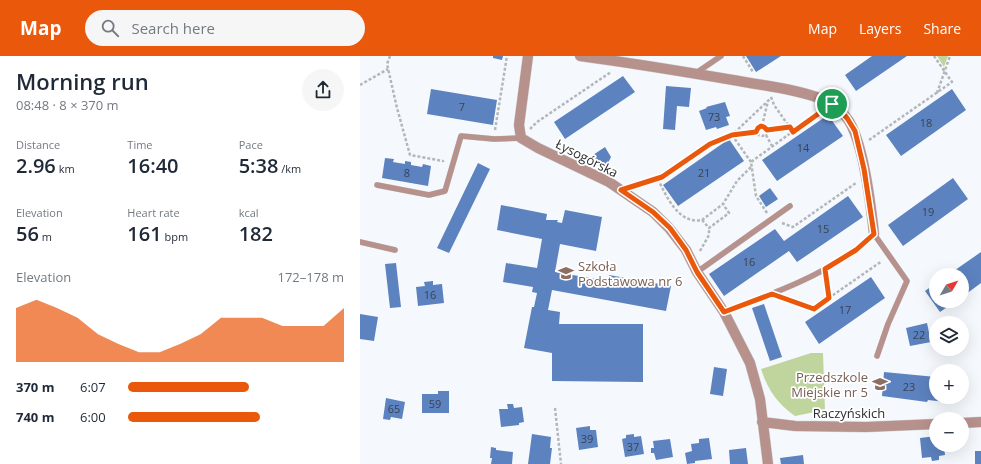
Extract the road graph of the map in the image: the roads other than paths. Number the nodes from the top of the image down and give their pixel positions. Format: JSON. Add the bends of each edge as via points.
{"nodes":[{"id":1,"x":528,"y":56,"type":"edge"},
{"id":2,"x":580,"y":56,"type":"edge"},
{"id":3,"x":721,"y":56,"type":"edge"},
{"id":4,"x":695,"y":73,"type":"junction"},
{"id":5,"x":522,"y":138,"type":"junction"},
{"id":6,"x":377,"y":185,"type":"dead end"},
{"id":7,"x":790,"y":206,"type":"dead end"},
{"id":8,"x":874,"y":234,"type":"junction"},
{"id":9,"x":360,"y":242,"type":"edge"},
{"id":10,"x":395,"y":250,"type":"dead end"},
{"id":11,"x":697,"y":272,"type":"junction"},
{"id":12,"x":724,"y":312,"type":"junction"},
{"id":13,"x":877,"y":356,"type":"dead end"},
{"id":14,"x":762,"y":422,"type":"junction"},
{"id":15,"x":981,"y":422,"type":"edge"},
{"id":16,"x":969,"y":423,"type":"edge"},
{"id":17,"x":929,"y":424,"type":"edge"},
{"id":18,"x":768,"y":464,"type":"edge"}],
"edges":[{"from":1,"to":5,"type":"street","via":[[519,125]]},
{"from":2,"to":4,"type":"street"},
{"from":3,"to":4,"type":"lane"},
{"from":4,"to":8,"type":"street","via":[[823,99],[837,107],[855,131]]},
{"from":5,"to":6,"type":"lane","via":[[461,136],[445,191],[429,195]]},
{"from":5,"to":11,"type":"street","name":"Łysogórska","via":[[609,182],[653,212],[670,228],[686,250]]},
{"from":7,"to":11,"type":"lane"},
{"from":8,"to":12,"type":"lane","via":[[856,250],[825,269],[772,294]]},
{"from":8,"to":13,"type":"lane","via":[[907,281]]},
{"from":9,"to":10,"type":"lane"},
{"from":11,"to":12,"type":"street","name":"Łysogórska"},
{"from":12,"to":14,"type":"street","name":"Łysogórska","via":[[750,362],[760,399]]},
{"from":14,"to":17,"type":"street","name":"Raczyńskich","via":[[795,426]]},
{"from":14,"to":18,"type":"street","name":"Łysogórska"},
{"from":15,"to":16,"type":"street"}]}
